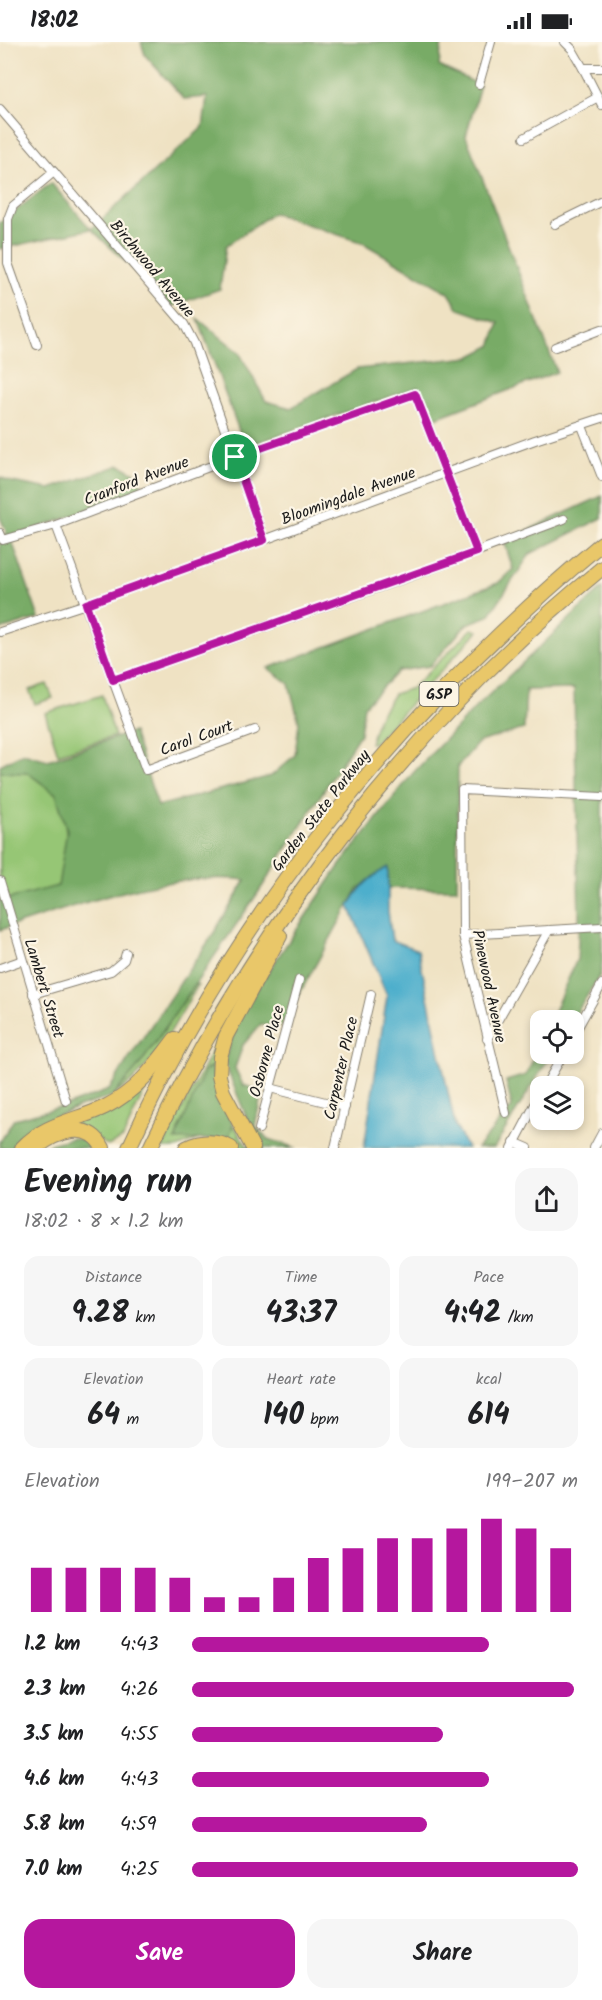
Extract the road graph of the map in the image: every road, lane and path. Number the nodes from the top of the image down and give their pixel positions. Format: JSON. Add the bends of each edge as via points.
{"nodes":[{"id":1,"x":490,"y":42,"type":"edge"},
{"id":2,"x":565,"y":42,"type":"edge"},
{"id":3,"x":583,"y":68,"type":"junction"},
{"id":4,"x":602,"y":68,"type":"edge"},
{"id":5,"x":479,"y":84,"type":"dead end"},
{"id":6,"x":598,"y":97,"type":"junction"},
{"id":7,"x":602,"y":105,"type":"edge"},
{"id":8,"x":0,"y":108,"type":"edge"},
{"id":9,"x":524,"y":138,"type":"dead end"},
{"id":10,"x":54,"y":172,"type":"junction"},
{"id":11,"x":602,"y":201,"type":"edge"},
{"id":12,"x":555,"y":224,"type":"dead end"},
{"id":13,"x":602,"y":329,"type":"edge"},
{"id":14,"x":37,"y":345,"type":"dead end"},
{"id":15,"x":555,"y":347,"type":"dead end"},
{"id":16,"x":602,"y":418,"type":"edge"},
{"id":17,"x":582,"y":426,"type":"junction"},
{"id":18,"x":235,"y":457,"type":"junction"},
{"id":19,"x":446,"y":473,"type":"junction"},
{"id":20,"x":602,"y":477,"type":"edge"},
{"id":21,"x":564,"y":519,"type":"dead end"},
{"id":22,"x":56,"y":525,"type":"junction"},
{"id":23,"x":1,"y":537,"type":"edge"},
{"id":24,"x":264,"y":540,"type":"junction"},
{"id":25,"x":602,"y":543,"type":"edge"},
{"id":26,"x":477,"y":552,"type":"junction"},
{"id":27,"x":602,"y":568,"type":"edge"},
{"id":28,"x":86,"y":604,"type":"junction"},
{"id":29,"x":0,"y":632,"type":"edge"},
{"id":30,"x":113,"y":680,"type":"junction"},
{"id":31,"x":255,"y":730,"type":"dead end"},
{"id":32,"x":602,"y":797,"type":"edge"},
{"id":33,"x":311,"y":877,"type":"junction"},
{"id":34,"x":0,"y":881,"type":"edge"},
{"id":35,"x":602,"y":927,"type":"edge"},
{"id":36,"x":549,"y":930,"type":"junction"},
{"id":37,"x":463,"y":935,"type":"junction"},
{"id":38,"x":126,"y":953,"type":"dead end"},
{"id":39,"x":23,"y":960,"type":"junction"},
{"id":40,"x":0,"y":968,"type":"edge"},
{"id":41,"x":299,"y":980,"type":"dead end"},
{"id":42,"x":217,"y":982,"type":"junction"},
{"id":43,"x":602,"y":984,"type":"edge"},
{"id":44,"x":33,"y":994,"type":"junction"},
{"id":45,"x":371,"y":994,"type":"dead end"},
{"id":46,"x":584,"y":1016,"type":"edge"},
{"id":47,"x":487,"y":1039,"type":"junction"},
{"id":48,"x":270,"y":1089,"type":"junction"},
{"id":49,"x":66,"y":1101,"type":"dead end"},
{"id":50,"x":345,"y":1107,"type":"junction"},
{"id":51,"x":506,"y":1113,"type":"dead end"},
{"id":52,"x":530,"y":1114,"type":"edge"},
{"id":53,"x":259,"y":1129,"type":"dead end"},
{"id":54,"x":602,"y":1133,"type":"edge"},
{"id":55,"x":513,"y":1145,"type":"edge"},
{"id":56,"x":22,"y":1148,"type":"edge"},
{"id":57,"x":36,"y":1148,"type":"edge"},
{"id":58,"x":103,"y":1148,"type":"edge"},
{"id":59,"x":129,"y":1148,"type":"edge"},
{"id":60,"x":150,"y":1148,"type":"edge"},
{"id":61,"x":186,"y":1148,"type":"edge"},
{"id":62,"x":231,"y":1148,"type":"edge"},
{"id":63,"x":253,"y":1148,"type":"edge"},
{"id":64,"x":335,"y":1148,"type":"edge"},
{"id":65,"x":528,"y":1148,"type":"edge"},
{"id":66,"x":594,"y":1148,"type":"edge"}],
"edges":[{"from":1,"to":5,"type":"street"},
{"from":2,"to":3,"type":"street"},
{"from":3,"to":4,"type":"street"},
{"from":3,"to":6,"type":"street"},
{"from":6,"to":7,"type":"street"},
{"from":6,"to":9,"type":"street"},
{"from":8,"to":10,"type":"street","name":"Birchwood Avenue"},
{"from":10,"to":14,"type":"street","via":[[13,206],[8,219],[8,263]]},
{"from":10,"to":18,"type":"street","name":"Birchwood Avenue","via":[[184,324]]},
{"from":11,"to":12,"type":"street"},
{"from":13,"to":15,"type":"street"},
{"from":16,"to":17,"type":"street","name":"Bloomingdale Avenue"},
{"from":17,"to":19,"type":"street","name":"Bloomingdale Avenue"},
{"from":17,"to":20,"type":"street"},
{"from":18,"to":19,"type":"street","name":"Cranford Avenue","via":[[415,394]]},
{"from":18,"to":22,"type":"street","name":"Cranford Avenue"},
{"from":18,"to":24,"type":"street","name":"Birchwood Avenue"},
{"from":19,"to":24,"type":"street","name":"Bloomingdale Avenue"},
{"from":19,"to":26,"type":"street"},
{"from":21,"to":26,"type":"street"},
{"from":22,"to":23,"type":"street","name":"Cranford Avenue"},
{"from":22,"to":28,"type":"street"},
{"from":24,"to":28,"type":"street","name":"Bloomingdale Avenue"},
{"from":25,"to":42,"type":"highway","name":"Garden State Parkway","number":"GSP","via":[[492,640],[379,761],[289,874]]},
{"from":26,"to":30,"type":"street"},
{"from":27,"to":33,"type":"highway","name":"Garden State Parkway","number":"GSP","via":[[508,652],[452,709],[382,787]]},
{"from":28,"to":29,"type":"street","name":"Bloomingdale Avenue"},
{"from":28,"to":30,"type":"street"},
{"from":30,"to":31,"type":"street","name":"Carol Court","via":[[146,770]]},
{"from":32,"to":37,"type":"street","name":"Pinewood Avenue","via":[[462,790]]},
{"from":33,"to":60,"type":"highway","name":"Garden State Parkway","number":"GSP","via":[[209,1033]]},
{"from":33,"to":63,"type":"highway","via":[[228,1031],[221,1052],[219,1076],[223,1092]]},
{"from":34,"to":39,"type":"street","name":"Lambert Street"},
{"from":35,"to":36,"type":"street"},
{"from":36,"to":37,"type":"street"},
{"from":36,"to":47,"type":"street"},
{"from":37,"to":47,"type":"street","name":"Pinewood Avenue"},
{"from":38,"to":44,"type":"street","via":[[111,971]]},
{"from":39,"to":40,"type":"street"},
{"from":39,"to":44,"type":"street","name":"Lambert Street"},
{"from":41,"to":48,"type":"street","name":"Osborne Place"},
{"from":42,"to":56,"type":"highway","via":[[136,1086],[104,1107],[44,1130]]},
{"from":42,"to":59,"type":"highway","name":"Garden State Parkway","number":"GSP","via":[[171,1061]]},
{"from":43,"to":46,"type":"street"},
{"from":44,"to":49,"type":"street","name":"Lambert Street"},
{"from":45,"to":50,"type":"street","name":"Carpenter Place"},
{"from":47,"to":51,"type":"street","name":"Pinewood Avenue"},
{"from":48,"to":50,"type":"street"},
{"from":48,"to":53,"type":"street","name":"Osborne Place"},
{"from":50,"to":64,"type":"street","name":"Carpenter Place"},
{"from":52,"to":55,"type":"street"},
{"from":54,"to":66,"type":"street"},
{"from":55,"to":65,"type":"street"},
{"from":57,"to":58,"type":"highway","via":[[56,1135],[72,1131],[92,1135]]},
{"from":61,"to":62,"type":"highway","via":[[212,1142]]}]}
